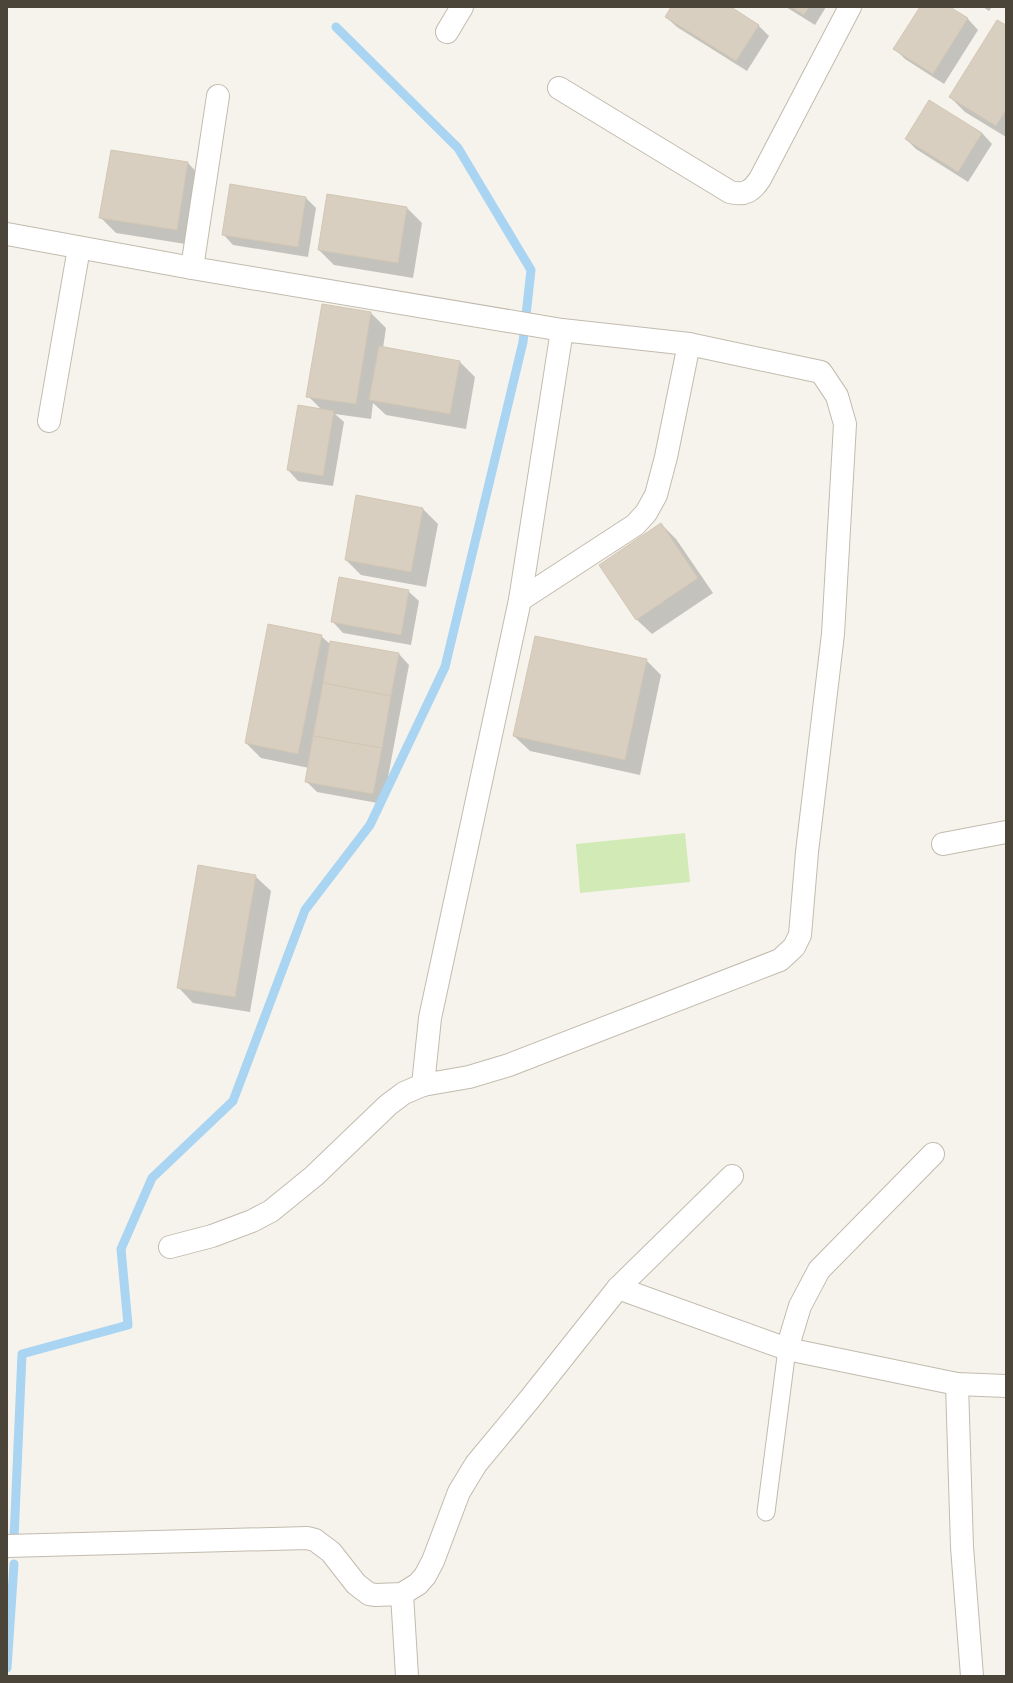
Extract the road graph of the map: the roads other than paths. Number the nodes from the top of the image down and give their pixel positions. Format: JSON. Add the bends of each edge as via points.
{"nodes":[{"id":1,"x":462,"y":7,"type":"edge"},
{"id":2,"x":850,"y":7,"type":"edge"},
{"id":3,"x":447,"y":32,"type":"dead end"},
{"id":4,"x":559,"y":88,"type":"dead end"},
{"id":5,"x":218,"y":96,"type":"dead end"},
{"id":6,"x":7,"y":234,"type":"edge"},
{"id":7,"x":78,"y":248,"type":"junction"},
{"id":8,"x":192,"y":268,"type":"junction"},
{"id":9,"x":562,"y":330,"type":"junction"},
{"id":10,"x":689,"y":344,"type":"junction"},
{"id":11,"x":49,"y":421,"type":"dead end"},
{"id":12,"x":520,"y":600,"type":"junction"},
{"id":13,"x":1006,"y":832,"type":"edge"},
{"id":14,"x":943,"y":844,"type":"dead end"},
{"id":15,"x":423,"y":1085,"type":"junction"},
{"id":16,"x":933,"y":1154,"type":"dead end"},
{"id":17,"x":732,"y":1176,"type":"dead end"},
{"id":18,"x":170,"y":1247,"type":"dead end"},
{"id":19,"x":618,"y":1288,"type":"junction"},
{"id":20,"x":787,"y":1349,"type":"junction"},
{"id":21,"x":957,"y":1384,"type":"junction"},
{"id":22,"x":1006,"y":1386,"type":"edge"},
{"id":23,"x":766,"y":1512,"type":"dead end"},
{"id":24,"x":7,"y":1546,"type":"edge"},
{"id":25,"x":402,"y":1594,"type":"junction"},
{"id":26,"x":407,"y":1676,"type":"edge"},
{"id":27,"x":972,"y":1676,"type":"edge"}],
"edges":[{"from":1,"to":3,"type":"street"},
{"from":2,"to":4,"type":"street","via":[[760,179],[752,190],[745,194],[730,192]]},
{"from":5,"to":8,"type":"street"},
{"from":6,"to":7,"type":"street"},
{"from":7,"to":8,"type":"street"},
{"from":7,"to":11,"type":"street"},
{"from":8,"to":9,"type":"street"},
{"from":9,"to":10,"type":"street"},
{"from":9,"to":12,"type":"street"},
{"from":10,"to":12,"type":"street","via":[[666,457],[656,495],[646,513],[635,525]]},
{"from":10,"to":15,"type":"street","via":[[821,372],[837,396],[845,424],[833,634],[807,852],[800,935],[794,947],[780,960],[509,1065],[469,1077]]},
{"from":12,"to":15,"type":"street","via":[[430,1018]]},
{"from":13,"to":14,"type":"street"},
{"from":15,"to":18,"type":"street","via":[[388,1105],[314,1176],[271,1211],[252,1222]]},
{"from":16,"to":20,"type":"street","via":[[819,1270],[800,1306]]},
{"from":17,"to":19,"type":"street"},
{"from":19,"to":20,"type":"street"},
{"from":19,"to":25,"type":"street","via":[[476,1464],[460,1492],[425,1576]]},
{"from":20,"to":21,"type":"street"},
{"from":20,"to":23,"type":"lane"},
{"from":21,"to":22,"type":"street"},
{"from":21,"to":27,"type":"street","via":[[962,1547]]},
{"from":24,"to":25,"type":"street","via":[[307,1538],[315,1540],[331,1552],[356,1584],[369,1594]]},
{"from":25,"to":26,"type":"street"}]}
